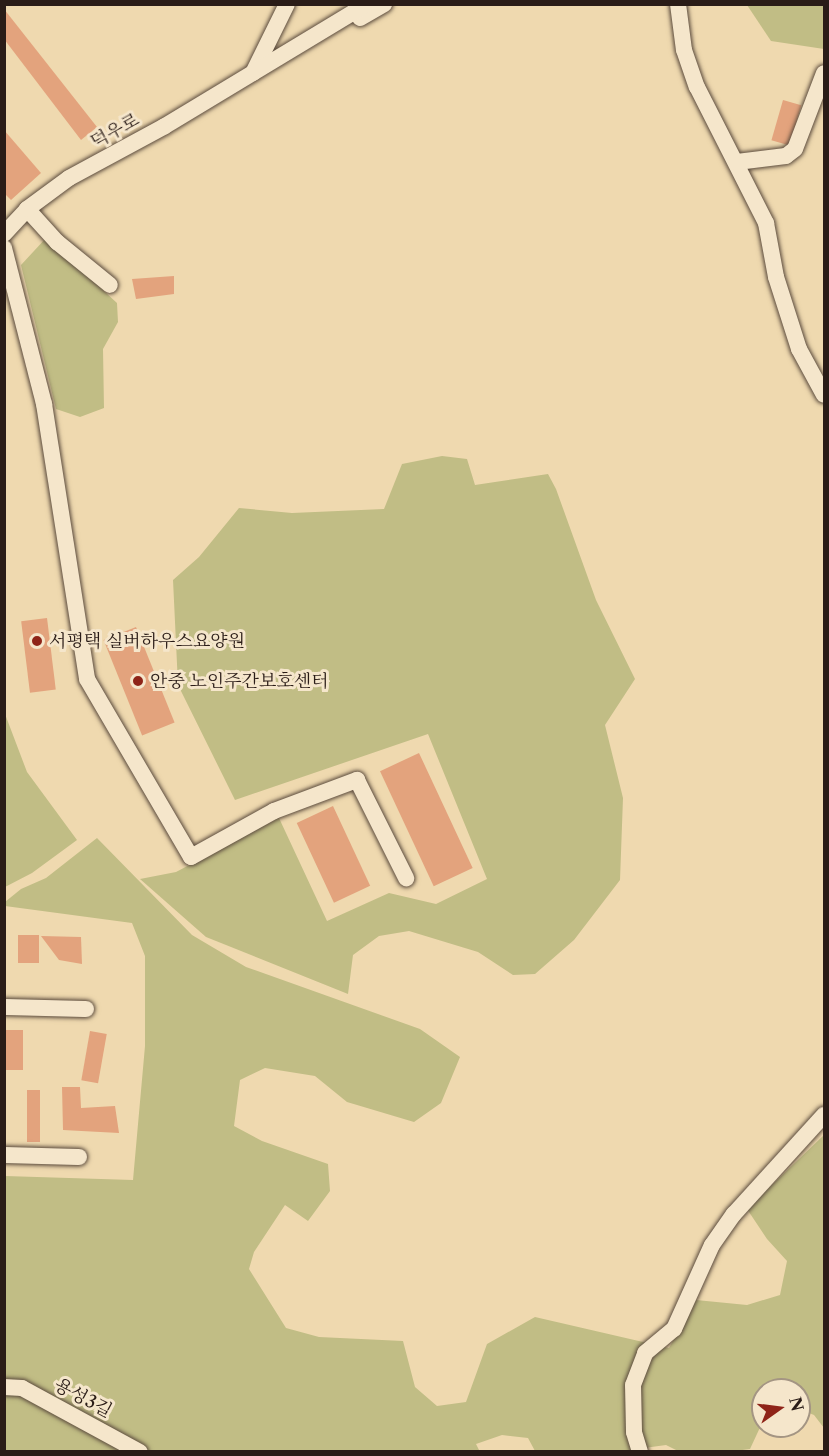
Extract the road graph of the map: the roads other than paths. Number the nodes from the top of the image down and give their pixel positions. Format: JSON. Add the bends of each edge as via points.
{"nodes":[{"id":1,"x":286,"y":4,"type":"edge"},
{"id":2,"x":367,"y":4,"type":"edge"},
{"id":3,"x":384,"y":4,"type":"edge"},
{"id":4,"x":678,"y":4,"type":"edge"},
{"id":5,"x":825,"y":73,"type":"edge"},
{"id":6,"x":253,"y":74,"type":"junction"},
{"id":7,"x":737,"y":162,"type":"junction"},
{"id":8,"x":27,"y":209,"type":"junction"},
{"id":9,"x":4,"y":234,"type":"edge"},
{"id":10,"x":4,"y":248,"type":"edge"},
{"id":11,"x":110,"y":285,"type":"dead end"},
{"id":12,"x":825,"y":395,"type":"edge"},
{"id":13,"x":406,"y":878,"type":"dead end"},
{"id":14,"x":4,"y":1007,"type":"edge"},
{"id":15,"x":86,"y":1009,"type":"dead end"},
{"id":16,"x":825,"y":1115,"type":"edge"},
{"id":17,"x":4,"y":1155,"type":"edge"},
{"id":18,"x":79,"y":1157,"type":"dead end"},
{"id":19,"x":4,"y":1387,"type":"edge"},
{"id":20,"x":140,"y":1452,"type":"edge"},
{"id":21,"x":640,"y":1452,"type":"edge"}],
"edges":[{"from":1,"to":6,"type":"street"},
{"from":2,"to":6,"type":"street","name":"덕우로"},
{"from":3,"to":6,"type":"street","name":"덕우로","via":[[296,56]]},
{"from":4,"to":7,"type":"street","via":[[684,50],[697,87],[713,124]]},
{"from":5,"to":7,"type":"street","via":[[795,149],[786,156]]},
{"from":6,"to":8,"type":"street","name":"덕우로","via":[[69,178]]},
{"from":7,"to":12,"type":"street","via":[[766,223],[776,277],[799,349]]},
{"from":8,"to":9,"type":"street","name":"덕우로"},
{"from":8,"to":11,"type":"street","via":[[57,243]]},
{"from":10,"to":13,"type":"street","via":[[44,404],[87,679],[191,856],[274,811],[357,780]]},
{"from":14,"to":15,"type":"street"},
{"from":16,"to":21,"type":"street","via":[[734,1214],[712,1245],[674,1329],[645,1353],[633,1385],[634,1431]]},
{"from":17,"to":18,"type":"street"},
{"from":19,"to":20,"type":"street","name":"용성3길","via":[[22,1388]]}]}
